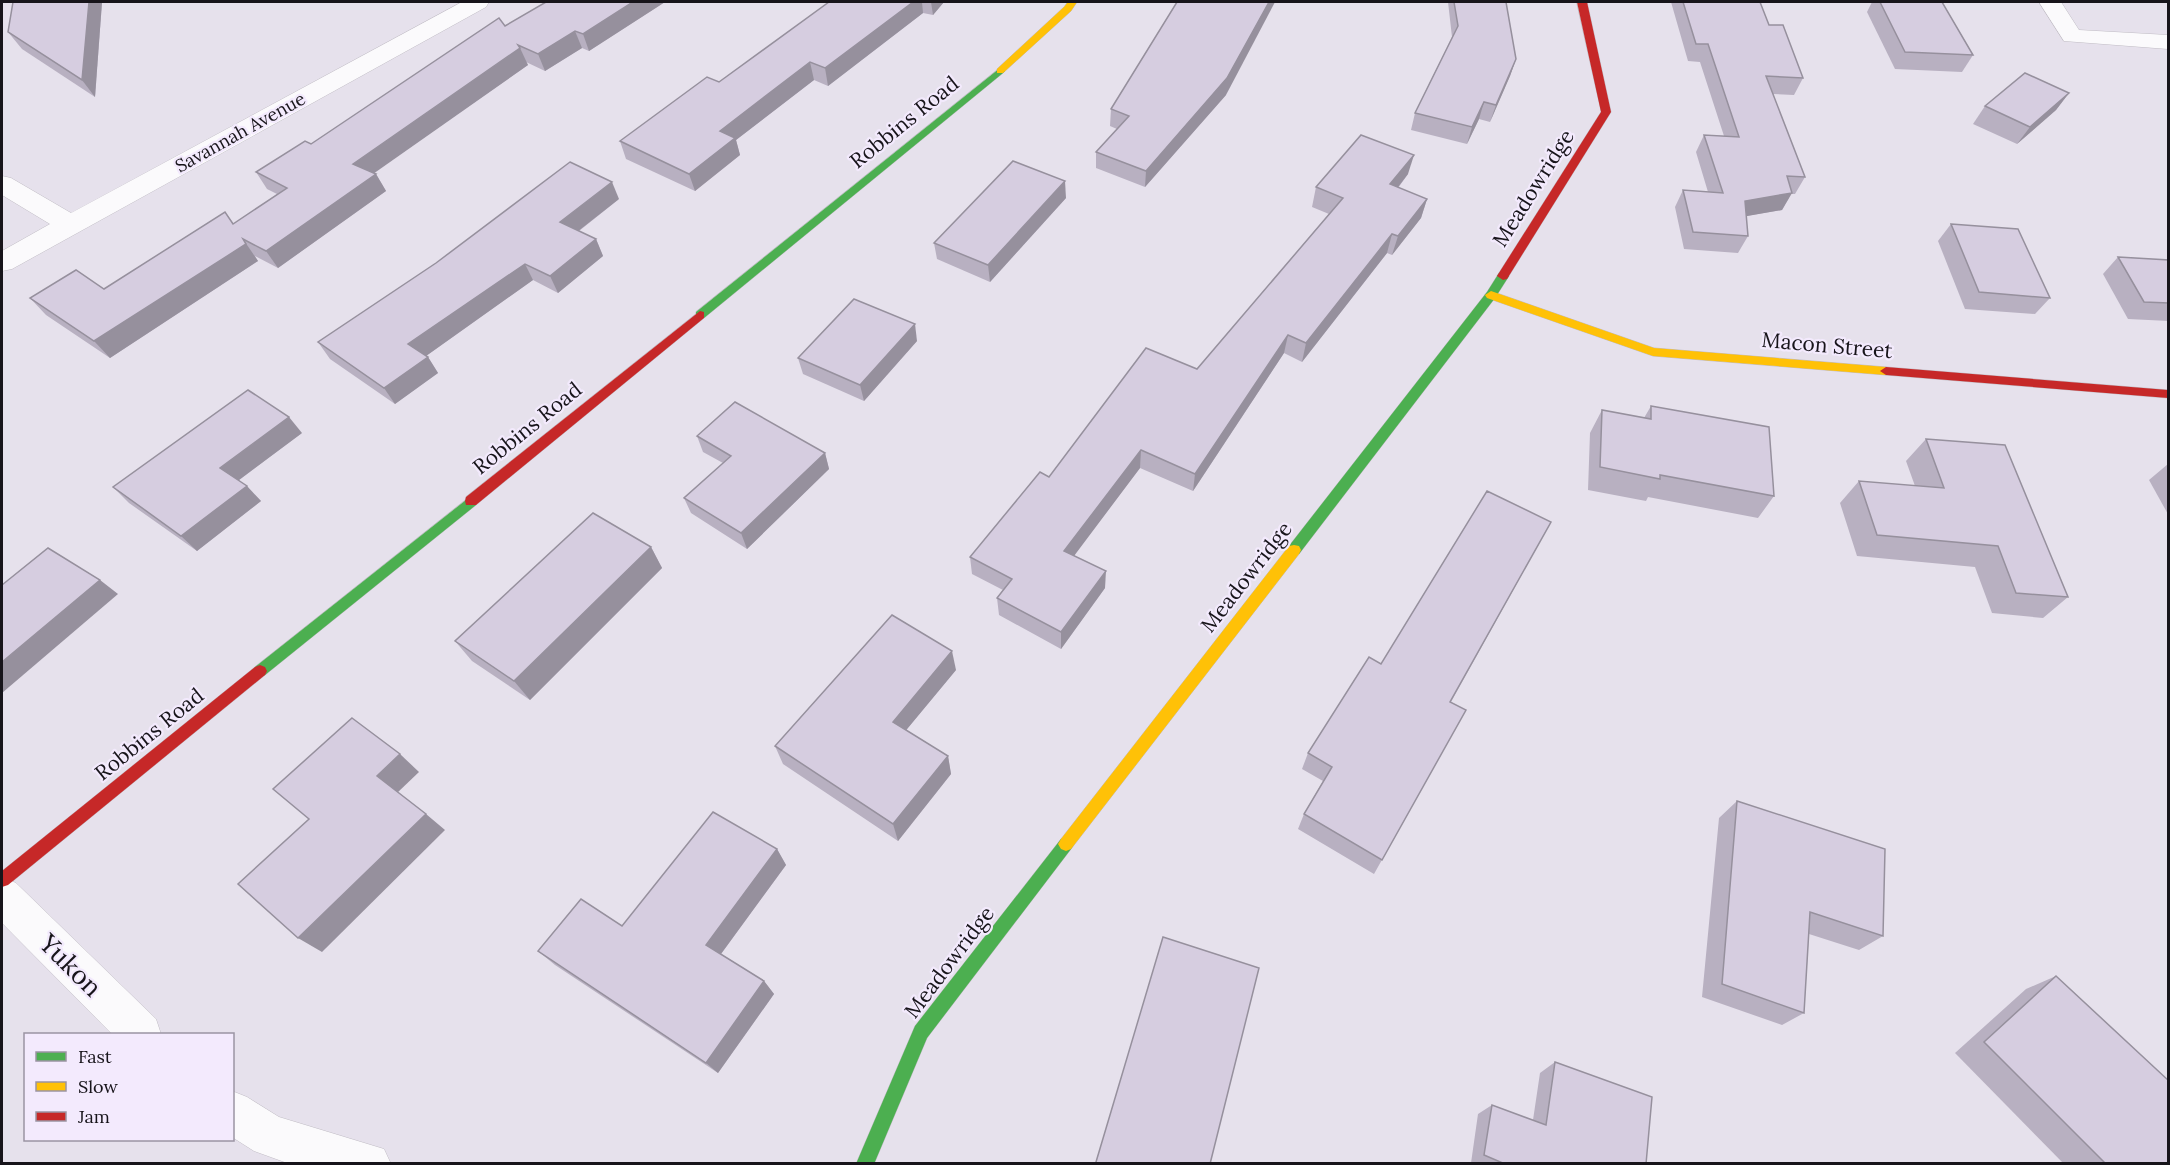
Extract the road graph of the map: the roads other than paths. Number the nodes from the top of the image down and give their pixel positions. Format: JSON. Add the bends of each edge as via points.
{"nodes":[{"id":1,"x":478,"y":2,"type":"edge"},
{"id":2,"x":1072,"y":2,"type":"edge"},
{"id":3,"x":1582,"y":2,"type":"edge"},
{"id":4,"x":2050,"y":2,"type":"edge"},
{"id":5,"x":2169,"y":42,"type":"edge"},
{"id":6,"x":2,"y":184,"type":"edge"},
{"id":7,"x":70,"y":224,"type":"junction"},
{"id":8,"x":2,"y":262,"type":"edge"},
{"id":9,"x":1491,"y":295,"type":"junction"},
{"id":10,"x":2169,"y":394,"type":"edge"},
{"id":11,"x":2,"y":880,"type":"edge"},
{"id":12,"x":2,"y":896,"type":"edge"},
{"id":13,"x":139,"y":1033,"type":"edge"},
{"id":14,"x":234,"y":1113,"type":"edge"},
{"id":15,"x":369,"y":1164,"type":"edge"},
{"id":16,"x":865,"y":1164,"type":"edge"}],
"edges":[{"from":1,"to":7,"type":"street","name":"Savannah Avenue"},
{"from":2,"to":11,"type":"street","name":"Robbins Road","via":[[985,84]]},
{"from":3,"to":9,"type":"street","name":"Meadowridge","via":[[1606,112]]},
{"from":4,"to":5,"type":"street","via":[[2072,36]]},
{"from":6,"to":7,"type":"street"},
{"from":7,"to":8,"type":"street","name":"Savannah Avenue"},
{"from":9,"to":10,"type":"street","name":"Macon Street","via":[[1653,352]]},
{"from":9,"to":16,"type":"street","name":"Meadowridge","via":[[921,1032]]},
{"from":12,"to":13,"type":"street","name":"Yukon"},
{"from":14,"to":15,"type":"street","via":[[269,1136]]}]}
